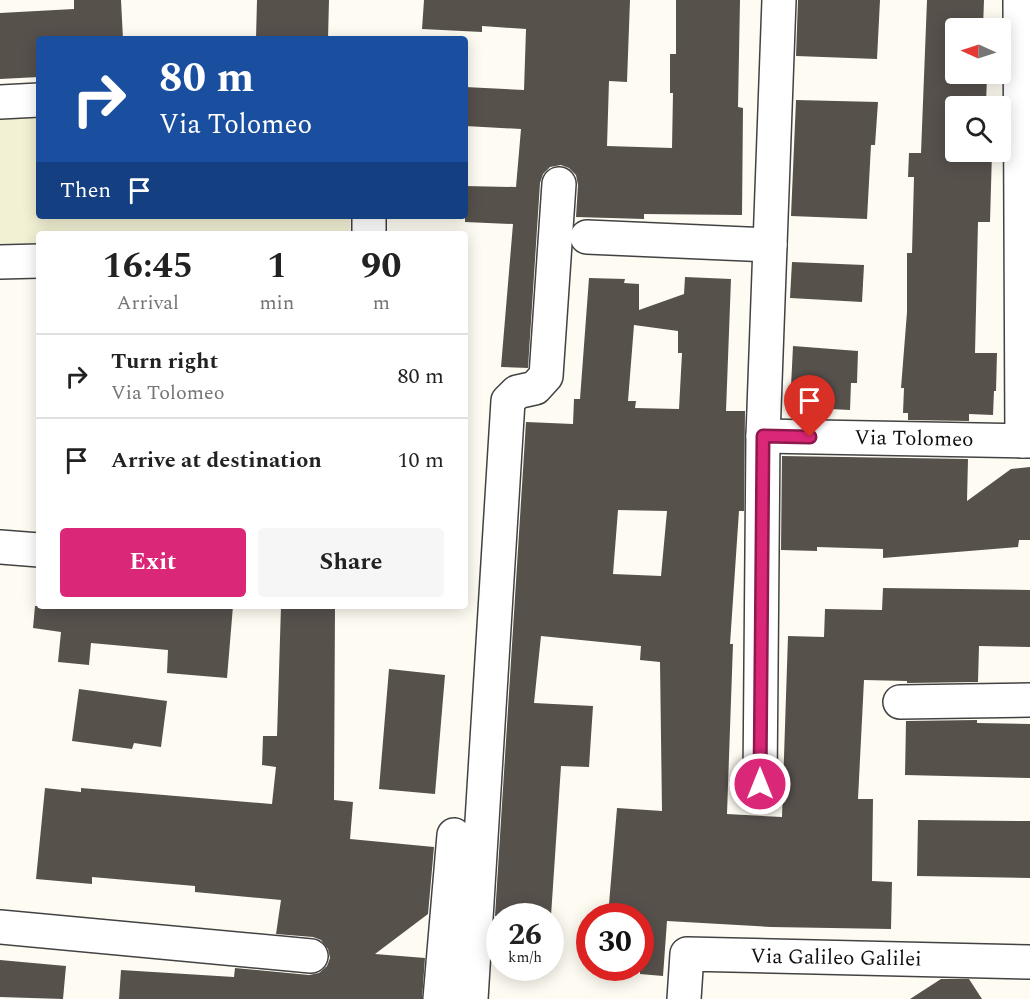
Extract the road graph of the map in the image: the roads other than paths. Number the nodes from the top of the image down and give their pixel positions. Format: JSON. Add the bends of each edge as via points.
{"nodes":[{"id":1,"x":779,"y":0,"type":"edge"},
{"id":2,"x":1020,"y":0,"type":"edge"},
{"id":3,"x":36,"y":100,"type":"edge"},
{"id":4,"x":0,"y":102,"type":"edge"},
{"id":5,"x":559,"y":184,"type":"dead end"},
{"id":6,"x":587,"y":237,"type":"dead end"},
{"id":7,"x":770,"y":245,"type":"junction"},
{"id":8,"x":36,"y":261,"type":"edge"},
{"id":9,"x":0,"y":262,"type":"edge"},
{"id":10,"x":763,"y":436,"type":"junction"},
{"id":11,"x":1026,"y":441,"type":"edge"},
{"id":12,"x":0,"y":547,"type":"edge"},
{"id":13,"x":36,"y":550,"type":"edge"},
{"id":14,"x":1030,"y":700,"type":"edge"},
{"id":15,"x":900,"y":702,"type":"dead end"},
{"id":16,"x":760,"y":784,"type":"dead end"},
{"id":17,"x":454,"y":835,"type":"dead end"},
{"id":18,"x":0,"y":927,"type":"edge"},
{"id":19,"x":310,"y":956,"type":"dead end"},
{"id":20,"x":1030,"y":962,"type":"edge"},
{"id":21,"x":472,"y":994,"type":"edge"},
{"id":22,"x":440,"y":999,"type":"edge"},
{"id":23,"x":684,"y":999,"type":"edge"}],
"edges":[{"from":1,"to":7,"type":"street"},
{"from":2,"to":11,"type":"street"},
{"from":3,"to":4,"type":"street"},
{"from":5,"to":21,"type":"street","via":[[546,376],[535,388],[517,392],[508,401]]},
{"from":6,"to":7,"type":"street"},
{"from":7,"to":10,"type":"street"},
{"from":8,"to":9,"type":"street"},
{"from":10,"to":11,"type":"street","name":"Via Tolomeo"},
{"from":10,"to":16,"type":"street"},
{"from":12,"to":13,"type":"street"},
{"from":14,"to":15,"type":"street"},
{"from":17,"to":22,"type":"street"},
{"from":18,"to":19,"type":"street"},
{"from":20,"to":23,"type":"street","name":"Via Galileo Galilei","via":[[687,954]]}]}
